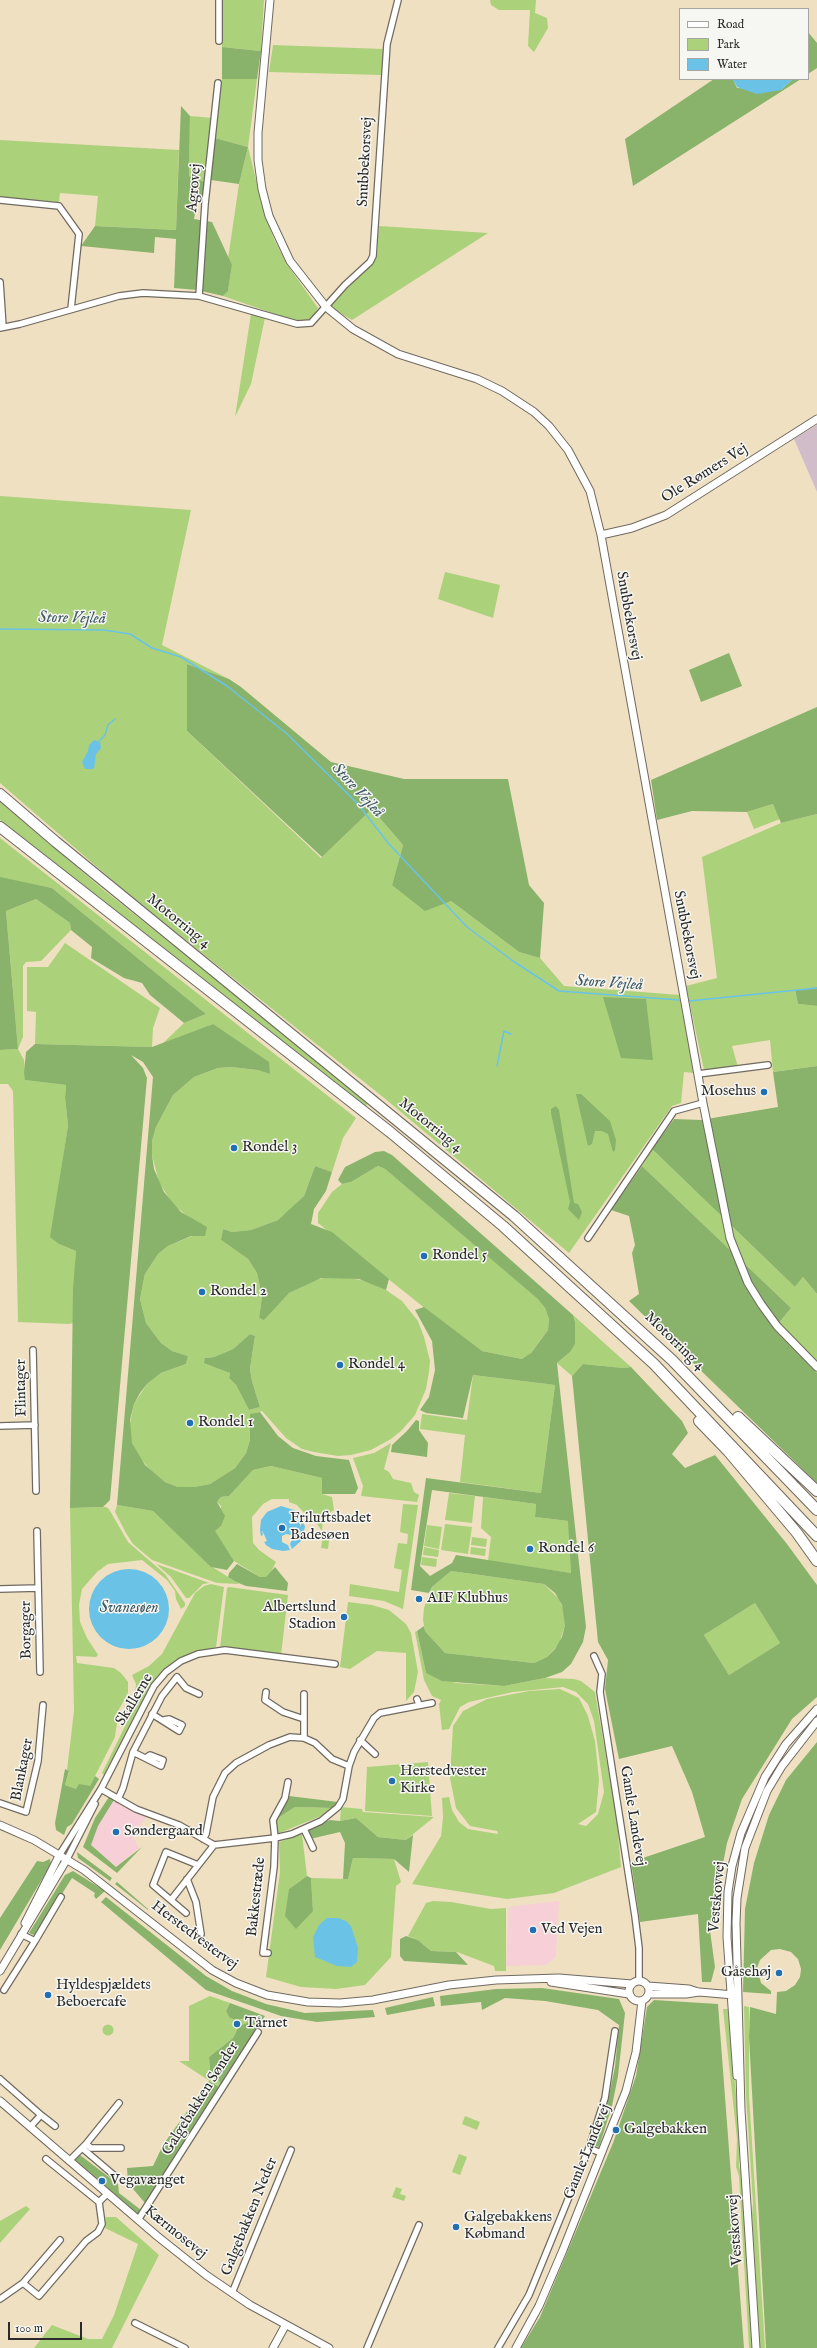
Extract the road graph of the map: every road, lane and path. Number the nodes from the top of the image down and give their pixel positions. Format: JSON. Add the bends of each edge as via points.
{"nodes":[{"id":1,"x":219,"y":0,"type":"edge"},
{"id":2,"x":270,"y":0,"type":"edge"},
{"id":3,"x":398,"y":0,"type":"edge"},
{"id":4,"x":219,"y":41,"type":"dead end"},
{"id":5,"x":218,"y":83,"type":"dead end"},
{"id":6,"x":0,"y":200,"type":"edge"},
{"id":7,"x":0,"y":282,"type":"edge"},
{"id":8,"x":200,"y":296,"type":"junction"},
{"id":9,"x":326,"y":307,"type":"junction"},
{"id":10,"x":71,"y":309,"type":"junction"},
{"id":11,"x":1,"y":327,"type":"edge"},
{"id":12,"x":817,"y":420,"type":"edge"},
{"id":13,"x":600,"y":536,"type":"junction"},
{"id":14,"x":0,"y":794,"type":"edge"},
{"id":15,"x":0,"y":827,"type":"edge"},
{"id":16,"x":768,"y":1065,"type":"dead end"},
{"id":17,"x":698,"y":1074,"type":"junction"},
{"id":18,"x":703,"y":1103,"type":"junction"},
{"id":19,"x":588,"y":1238,"type":"dead end"},
{"id":20,"x":566,"y":1282,"type":"junction"},
{"id":21,"x":33,"y":1350,"type":"dead end"},
{"id":22,"x":672,"y":1360,"type":"junction"},
{"id":23,"x":817,"y":1367,"type":"edge"},
{"id":24,"x":35,"y":1425,"type":"junction"},
{"id":25,"x":0,"y":1426,"type":"edge"},
{"id":26,"x":36,"y":1491,"type":"dead end"},
{"id":27,"x":817,"y":1491,"type":"edge"},
{"id":28,"x":817,"y":1510,"type":"edge"},
{"id":29,"x":37,"y":1531,"type":"dead end"},
{"id":30,"x":817,"y":1536,"type":"edge"},
{"id":31,"x":817,"y":1561,"type":"edge"},
{"id":32,"x":38,"y":1588,"type":"junction"},
{"id":33,"x":0,"y":1589,"type":"edge"},
{"id":34,"x":594,"y":1656,"type":"dead end"},
{"id":35,"x":335,"y":1664,"type":"dead end"},
{"id":36,"x":40,"y":1672,"type":"dead end"},
{"id":37,"x":266,"y":1692,"type":"dead end"},
{"id":38,"x":199,"y":1694,"type":"dead end"},
{"id":39,"x":304,"y":1694,"type":"dead end"},
{"id":40,"x":417,"y":1699,"type":"dead end"},
{"id":41,"x":432,"y":1703,"type":"dead end"},
{"id":42,"x":43,"y":1705,"type":"dead end"},
{"id":43,"x":419,"y":1705,"type":"junction"},
{"id":44,"x":817,"y":1709,"type":"edge"},
{"id":45,"x":152,"y":1714,"type":"junction"},
{"id":46,"x":304,"y":1719,"type":"junction"},
{"id":47,"x":164,"y":1720,"type":"dead end"},
{"id":48,"x":817,"y":1722,"type":"edge"},
{"id":49,"x":304,"y":1738,"type":"junction"},
{"id":50,"x":360,"y":1740,"type":"junction"},
{"id":51,"x":133,"y":1752,"type":"junction"},
{"id":52,"x":375,"y":1754,"type":"dead end"},
{"id":53,"x":147,"y":1757,"type":"dead end"},
{"id":54,"x":349,"y":1766,"type":"junction"},
{"id":55,"x":288,"y":1782,"type":"dead end"},
{"id":56,"x":101,"y":1789,"type":"junction"},
{"id":57,"x":118,"y":1798,"type":"junction"},
{"id":58,"x":0,"y":1803,"type":"edge"},
{"id":59,"x":0,"y":1825,"type":"edge"},
{"id":60,"x":304,"y":1828,"type":"junction"},
{"id":61,"x":275,"y":1838,"type":"junction"},
{"id":62,"x":202,"y":1839,"type":"junction"},
{"id":63,"x":214,"y":1845,"type":"junction"},
{"id":64,"x":313,"y":1848,"type":"dead end"},
{"id":65,"x":60,"y":1854,"type":"junction"},
{"id":66,"x":67,"y":1859,"type":"junction"},
{"id":67,"x":198,"y":1865,"type":"junction"},
{"id":68,"x":186,"y":1881,"type":"junction"},
{"id":69,"x":62,"y":1897,"type":"dead end"},
{"id":70,"x":171,"y":1900,"type":"junction"},
{"id":71,"x":186,"y":1913,"type":"dead end"},
{"id":72,"x":21,"y":1934,"type":"junction"},
{"id":73,"x":201,"y":1934,"type":"dead end"},
{"id":74,"x":35,"y":1941,"type":"junction"},
{"id":75,"x":268,"y":1953,"type":"dead end"},
{"id":76,"x":0,"y":1971,"type":"edge"},
{"id":77,"x":537,"y":1979,"type":"junction"},
{"id":78,"x":639,"y":1981,"type":"junction"},
{"id":79,"x":632,"y":1984,"type":"junction"},
{"id":80,"x":648,"y":1986,"type":"junction"},
{"id":81,"x":4,"y":1990,"type":"dead end"},
{"id":82,"x":698,"y":1992,"type":"junction"},
{"id":83,"x":629,"y":1994,"type":"junction"},
{"id":84,"x":649,"y":1994,"type":"junction"},
{"id":85,"x":730,"y":1995,"type":"junction"},
{"id":86,"x":739,"y":1996,"type":"junction"},
{"id":87,"x":639,"y":2001,"type":"junction"},
{"id":88,"x":615,"y":2031,"type":"dead end"},
{"id":89,"x":258,"y":2032,"type":"dead end"},
{"id":90,"x":0,"y":2079,"type":"edge"},
{"id":91,"x":0,"y":2101,"type":"edge"},
{"id":92,"x":119,"y":2103,"type":"dead end"},
{"id":93,"x":741,"y":2110,"type":"junction"},
{"id":94,"x":42,"y":2114,"type":"junction"},
{"id":95,"x":55,"y":2126,"type":"dead end"},
{"id":96,"x":30,"y":2127,"type":"junction"},
{"id":97,"x":86,"y":2144,"type":"junction"},
{"id":98,"x":82,"y":2148,"type":"junction"},
{"id":99,"x":121,"y":2148,"type":"dead end"},
{"id":100,"x":589,"y":2148,"type":"junction"},
{"id":101,"x":290,"y":2150,"type":"dead end"},
{"id":102,"x":601,"y":2153,"type":"junction"},
{"id":103,"x":46,"y":2160,"type":"dead end"},
{"id":104,"x":69,"y":2161,"type":"junction"},
{"id":105,"x":115,"y":2176,"type":"dead end"},
{"id":106,"x":107,"y":2194,"type":"junction"},
{"id":107,"x":99,"y":2202,"type":"junction"},
{"id":108,"x":138,"y":2220,"type":"junction"},
{"id":109,"x":418,"y":2225,"type":"dead end"},
{"id":110,"x":60,"y":2240,"type":"dead end"},
{"id":111,"x":23,"y":2283,"type":"junction"},
{"id":112,"x":232,"y":2293,"type":"junction"},
{"id":113,"x":0,"y":2299,"type":"edge"},
{"id":114,"x":135,"y":2323,"type":"dead end"},
{"id":115,"x":285,"y":2326,"type":"junction"},
{"id":116,"x":185,"y":2348,"type":"edge"},
{"id":117,"x":273,"y":2348,"type":"edge"},
{"id":118,"x":329,"y":2348,"type":"edge"},
{"id":119,"x":367,"y":2348,"type":"edge"},
{"id":120,"x":498,"y":2348,"type":"edge"},
{"id":121,"x":516,"y":2348,"type":"edge"},
{"id":122,"x":756,"y":2348,"type":"edge"}],
"edges":[{"from":1,"to":4,"type":"street"},
{"from":2,"to":9,"type":"street","name":"Snubbekorsvej","via":[[258,133],[262,189],[269,216],[287,255]]},
{"from":3,"to":9,"type":"street","name":"Snubbekorsvej","via":[[387,44],[378,160],[375,250],[370,262]]},
{"from":5,"to":8,"type":"street","name":"Agrovej"},
{"from":6,"to":10,"type":"street","via":[[59,206],[79,234]]},
{"from":7,"to":11,"type":"street"},
{"from":8,"to":9,"type":"street","via":[[305,325],[311,323]]},
{"from":8,"to":10,"type":"street","via":[[143,293],[119,296]]},
{"from":9,"to":13,"type":"street","name":"Snubbekorsvej","via":[[352,329],[377,344],[398,354],[477,379],[502,391],[534,412],[549,426],[580,470],[590,491]]},
{"from":10,"to":11,"type":"street"},
{"from":12,"to":13,"type":"street","name":"Ole Rømers Vej","via":[[666,515],[632,528]]},
{"from":13,"to":17,"type":"street","name":"Snubbekorsvej"},
{"from":14,"to":22,"type":"highway","name":"Motorring 4","via":[[456,1167],[571,1266]]},
{"from":15,"to":20,"type":"highway","name":"Motorring 4","via":[[390,1132]]},
{"from":16,"to":17,"type":"street"},
{"from":17,"to":18,"type":"street","name":"Snubbekorsvej"},
{"from":18,"to":19,"type":"street","via":[[674,1110]]},
{"from":18,"to":23,"type":"street","name":"Snubbekorsvej","via":[[725,1215],[738,1261],[761,1304],[777,1326]]},
{"from":20,"to":30,"type":"highway","name":"Motorring 4","via":[[654,1364]]},
{"from":20,"to":31,"type":"highway","via":[[728,1451],[797,1533]]},
{"from":21,"to":24,"type":"street","name":"Flintager"},
{"from":22,"to":27,"type":"highway","via":[[772,1447]]},
{"from":22,"to":28,"type":"highway","name":"Motorring 4"},
{"from":24,"to":25,"type":"street","name":"Flintager"},
{"from":24,"to":26,"type":"street","name":"Flintager"},
{"from":29,"to":32,"type":"street","name":"Borgager"},
{"from":32,"to":33,"type":"street","name":"Borgager"},
{"from":32,"to":36,"type":"street","name":"Borgager"},
{"from":34,"to":78,"type":"street","name":"Gamle Landevej","via":[[602,1674],[600,1692],[635,1916],[639,1948]]},
{"from":35,"to":56,"type":"street","name":"Skallerne","via":[[225,1650],[198,1654],[181,1661],[166,1672],[154,1686]]},
{"from":37,"to":46,"type":"street","via":[[265,1700],[282,1712]]},
{"from":38,"to":45,"type":"street","via":[[186,1688],[177,1677]]},
{"from":39,"to":46,"type":"street"},
{"from":40,"to":43,"type":"street"},
{"from":41,"to":43,"type":"street"},
{"from":42,"to":58,"type":"street","name":"Blankager","via":[[38,1761],[26,1812]]},
{"from":43,"to":50,"type":"street","via":[[380,1713],[370,1723]]},
{"from":44,"to":85,"type":"street","name":"Vestskovvej","via":[[786,1744],[765,1777],[741,1832],[728,1892]]},
{"from":45,"to":47,"type":"street"},
{"from":45,"to":51,"type":"street"},
{"from":46,"to":49,"type":"street"},
{"from":48,"to":86,"type":"street","name":"Vestskovvej","via":[[791,1753],[767,1791],[746,1848],[736,1923]]},
{"from":49,"to":54,"type":"street","via":[[315,1743],[332,1759]]},
{"from":49,"to":62,"type":"street","via":[[290,1737],[269,1745],[236,1763],[225,1773],[213,1797],[206,1834]]},
{"from":50,"to":52,"type":"street"},
{"from":50,"to":54,"type":"street"},
{"from":51,"to":53,"type":"street"},
{"from":51,"to":57,"type":"street"},
{"from":54,"to":60,"type":"street","via":[[343,1799],[338,1807],[321,1821]]},
{"from":55,"to":61,"type":"street","via":[[285,1798],[273,1820]]},
{"from":56,"to":57,"type":"street"},
{"from":56,"to":65,"type":"street","name":"Skallerne"},
{"from":56,"to":66,"type":"street","name":"Skallerne","via":[[91,1815]]},
{"from":57,"to":62,"type":"street","via":[[136,1809],[189,1829]]},
{"from":59,"to":65,"type":"street","name":"Herstedvestervej"},
{"from":60,"to":61,"type":"street"},
{"from":60,"to":64,"type":"street"},
{"from":61,"to":63,"type":"street"},
{"from":61,"to":75,"type":"street","name":"Bakkestræde","via":[[274,1867],[263,1953]]},
{"from":62,"to":63,"type":"street"},
{"from":63,"to":67,"type":"street"},
{"from":65,"to":66,"type":"street","name":"Herstedvestervej"},
{"from":65,"to":72,"type":"street"},
{"from":66,"to":72,"type":"street"},
{"from":66,"to":77,"type":"street","name":"Herstedvestervej","via":[[117,1894],[212,1970],[267,1995],[308,2002],[340,2003],[373,2000],[449,1985]]},
{"from":67,"to":68,"type":"street"},
{"from":67,"to":70,"type":"street","via":[[166,1852],[153,1885]]},
{"from":68,"to":70,"type":"street"},
{"from":68,"to":73,"type":"street","via":[[196,1902]]},
{"from":69,"to":74,"type":"street"},
{"from":70,"to":71,"type":"street"},
{"from":72,"to":74,"type":"street"},
{"from":72,"to":76,"type":"street"},
{"from":74,"to":81,"type":"street"},
{"from":77,"to":79,"type":"street","name":"Herstedvestervej","via":[[559,1978]]},
{"from":77,"to":83,"type":"street","name":"Herstedvestervej"},
{"from":78,"to":79,"type":"street"},
{"from":78,"to":80,"type":"street"},
{"from":79,"to":83,"type":"street"},
{"from":80,"to":82,"type":"street"},
{"from":80,"to":84,"type":"street"},
{"from":82,"to":84,"type":"street"},
{"from":82,"to":85,"type":"street"},
{"from":83,"to":87,"type":"street"},
{"from":84,"to":87,"type":"street"},
{"from":85,"to":86,"type":"street"},
{"from":85,"to":93,"type":"street","name":"Vestskovvej"},
{"from":86,"to":93,"type":"street","name":"Vestskovvej"},
{"from":87,"to":102,"type":"street","name":"Gamle Landevej","via":[[639,2027],[630,2078]]},
{"from":88,"to":100,"type":"street","via":[[605,2098]]},
{"from":89,"to":108,"type":"street","name":"Galgebakken Sønder"},
{"from":90,"to":94,"type":"street"},
{"from":91,"to":96,"type":"street","name":"Kærmosevej"},
{"from":92,"to":97,"type":"street"},
{"from":93,"to":122,"type":"street","name":"Vestskovvej"},
{"from":94,"to":95,"type":"street"},
{"from":94,"to":96,"type":"street"},
{"from":96,"to":104,"type":"street","name":"Kærmosevej"},
{"from":97,"to":98,"type":"street"},
{"from":97,"to":99,"type":"street","via":[[91,2148]]},
{"from":98,"to":104,"type":"street"},
{"from":98,"to":105,"type":"street"},
{"from":100,"to":102,"type":"street"},
{"from":100,"to":120,"type":"street","via":[[529,2295]]},
{"from":101,"to":112,"type":"street","name":"Galgebakken Neder"},
{"from":102,"to":121,"type":"street","name":"Gamle Landevej","via":[[539,2306]]},
{"from":103,"to":107,"type":"street"},
{"from":104,"to":106,"type":"street","name":"Kærmosevej"},
{"from":106,"to":107,"type":"street"},
{"from":106,"to":108,"type":"street","name":"Kærmosevej"},
{"from":107,"to":111,"type":"street","via":[[102,2224],[98,2232],[86,2241],[39,2296]]},
{"from":108,"to":112,"type":"street","name":"Kærmosevej"},
{"from":109,"to":119,"type":"street"},
{"from":110,"to":111,"type":"street"},
{"from":111,"to":113,"type":"street"},
{"from":112,"to":115,"type":"street","name":"Kærmosevej"},
{"from":114,"to":116,"type":"street"},
{"from":115,"to":117,"type":"street"},
{"from":115,"to":118,"type":"street","name":"Kærmosevej"}]}
